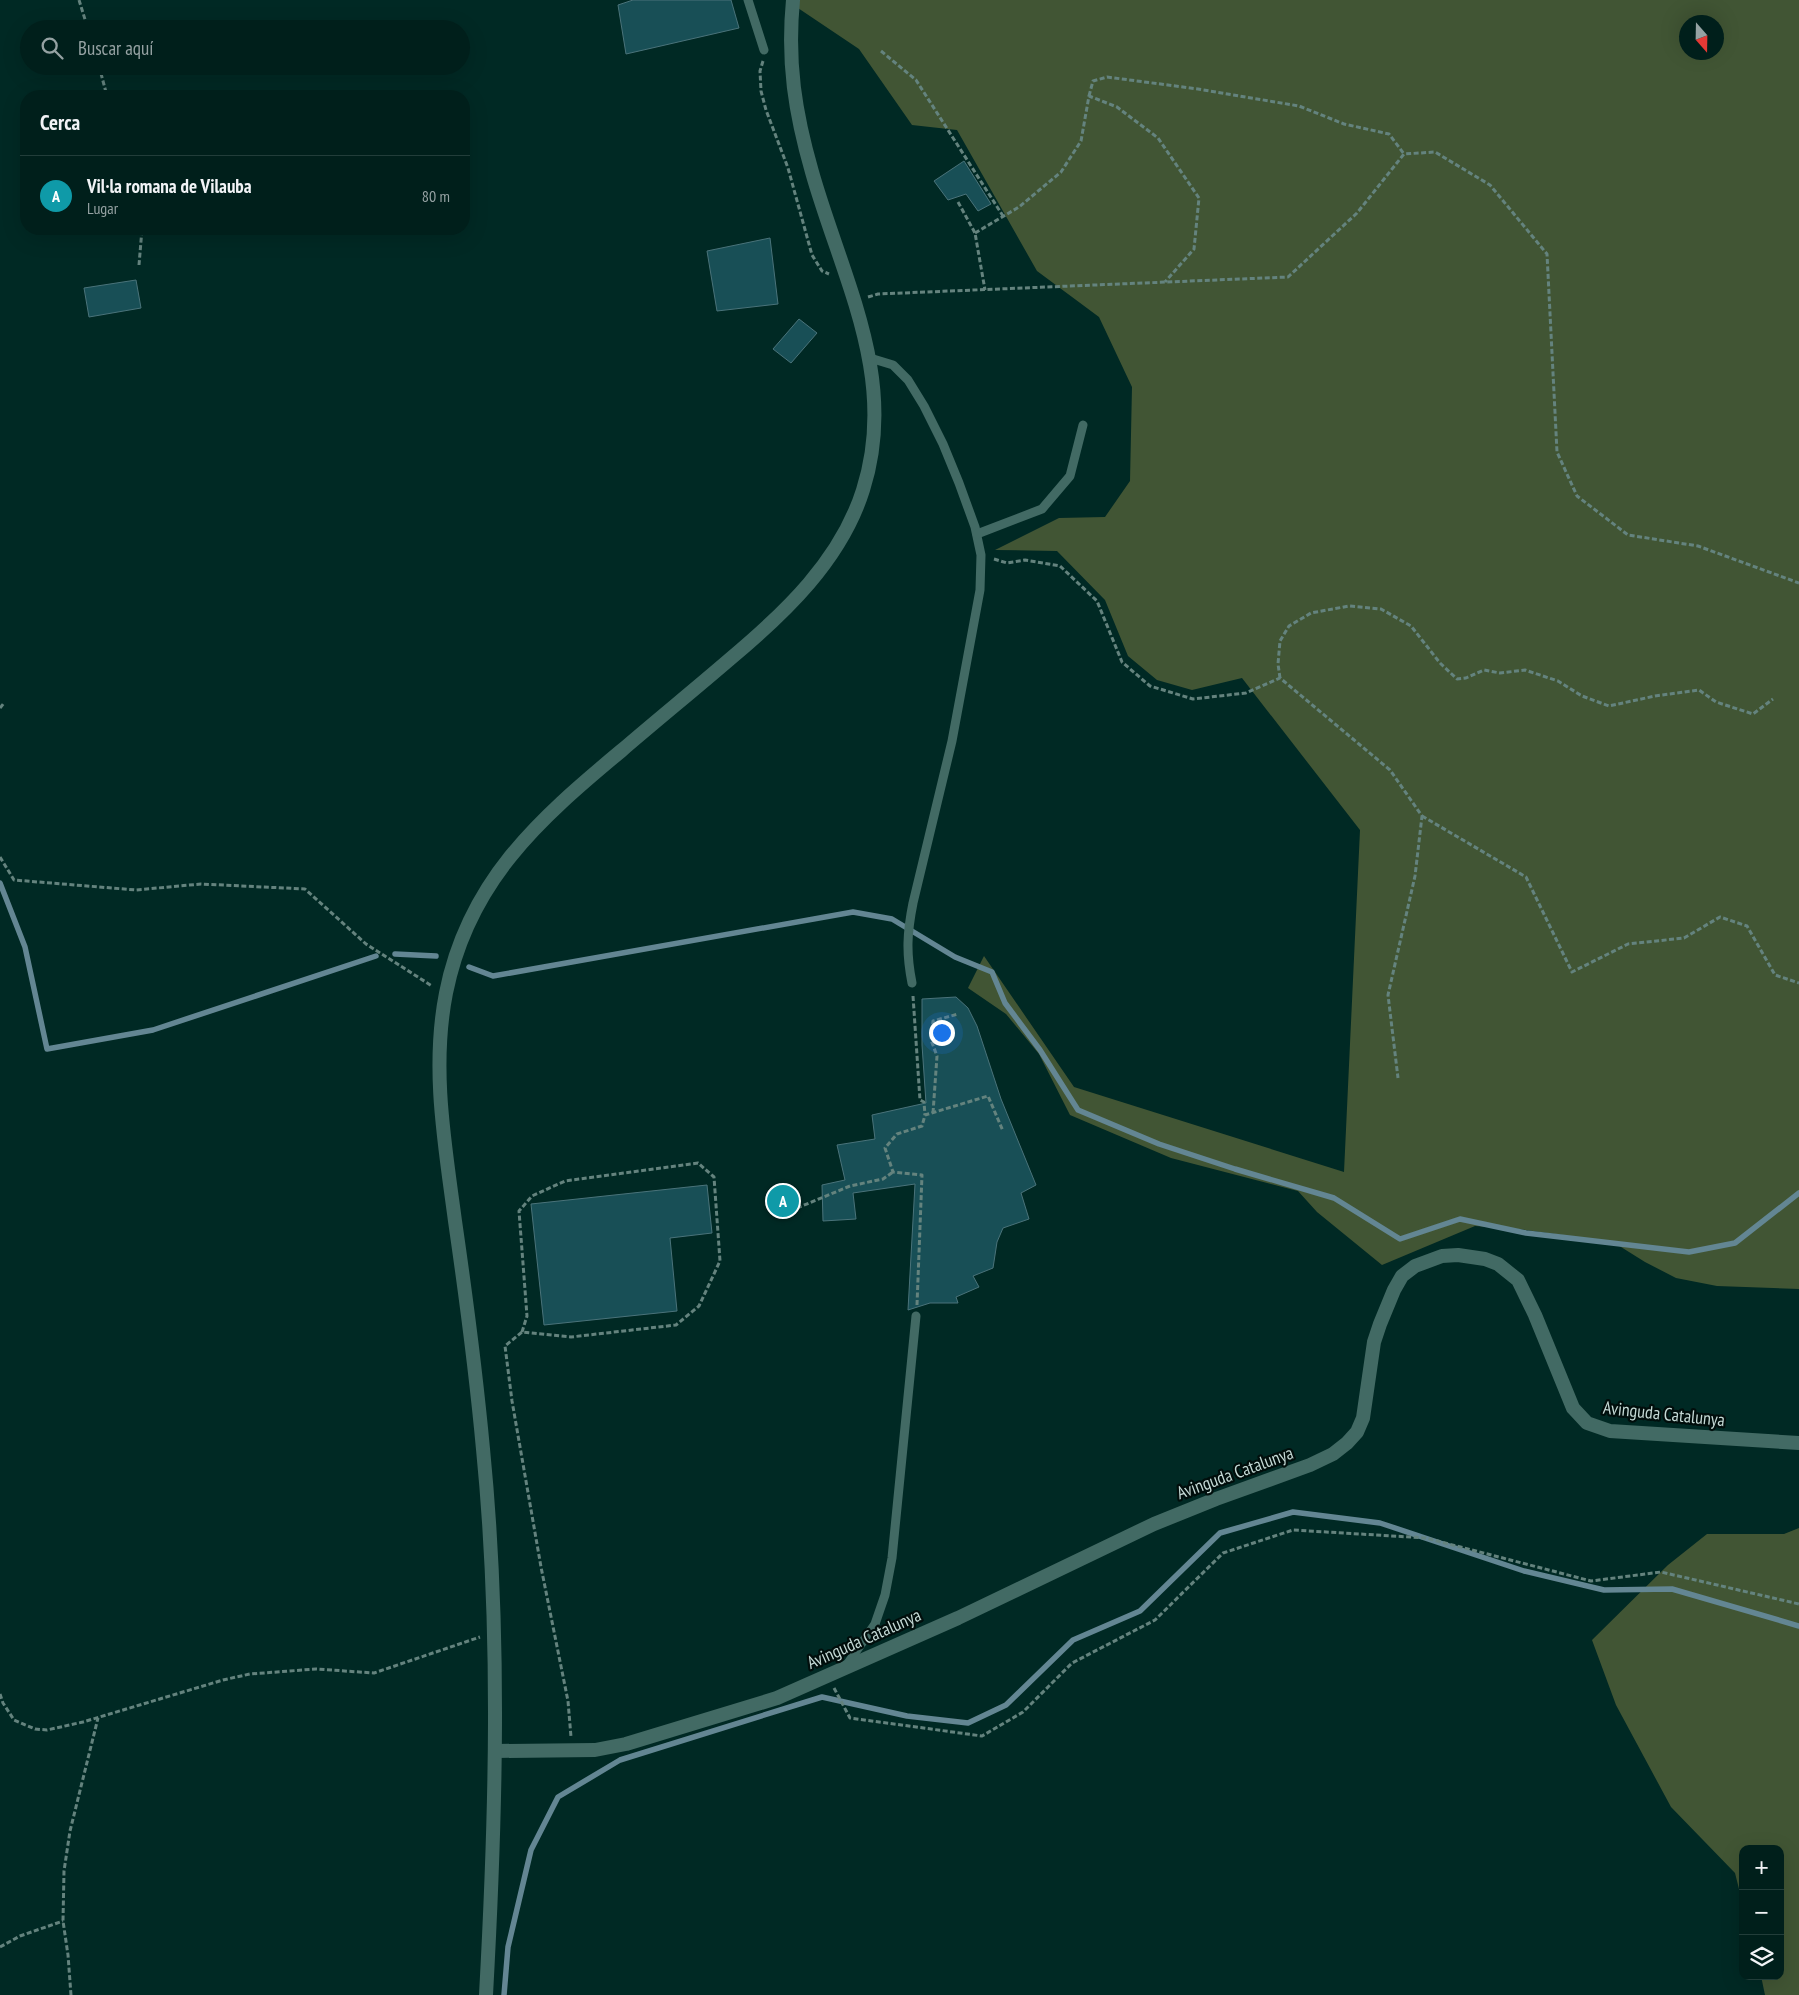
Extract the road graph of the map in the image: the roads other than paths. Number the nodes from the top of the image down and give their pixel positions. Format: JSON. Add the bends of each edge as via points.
{"nodes":[{"id":1,"x":748,"y":0,"type":"edge"},
{"id":2,"x":793,"y":0,"type":"edge"},
{"id":3,"x":764,"y":50,"type":"road end"},
{"id":4,"x":870,"y":358,"type":"junction"},
{"id":5,"x":1083,"y":425,"type":"dead end"},
{"id":6,"x":977,"y":534,"type":"junction"},
{"id":7,"x":912,"y":983,"type":"road end"},
{"id":8,"x":916,"y":1316,"type":"road end"},
{"id":9,"x":1799,"y":1443,"type":"edge"},
{"id":10,"x":845,"y":1668,"type":"junction"},
{"id":11,"x":496,"y":1751,"type":"junction"},
{"id":12,"x":486,"y":1995,"type":"edge"}],
"edges":[{"from":1,"to":3,"type":"lane"},
{"from":2,"to":4,"type":"street","via":[[792,83],[802,134],[813,177],[856,302]]},
{"from":4,"to":6,"type":"lane","via":[[893,365],[908,380],[943,444]]},
{"from":4,"to":11,"type":"street","via":[[876,398],[874,444],[865,486],[851,523],[830,556],[802,592],[760,634],[578,787],[520,843],[477,905],[458,947],[445,995],[439,1049],[442,1120],[476,1378],[487,1492],[495,1634]]},
{"from":5,"to":6,"type":"lane","via":[[1070,476],[1042,509]]},
{"from":6,"to":7,"type":"lane","via":[[982,569],[976,614],[952,741],[908,930],[907,959]]},
{"from":8,"to":10,"type":"lane","via":[[892,1558],[885,1595],[874,1624]]},
{"from":9,"to":10,"type":"street","name":"Avinguda Catalunya","via":[[1610,1431],[1587,1423],[1573,1408],[1518,1280],[1486,1259],[1442,1256],[1415,1266],[1398,1283],[1374,1342],[1363,1418],[1357,1432],[1334,1454],[1154,1524]]},
{"from":10,"to":11,"type":"street","name":"Avinguda Catalunya","via":[[777,1698],[626,1744],[595,1750]]},
{"from":11,"to":12,"type":"street"}]}
